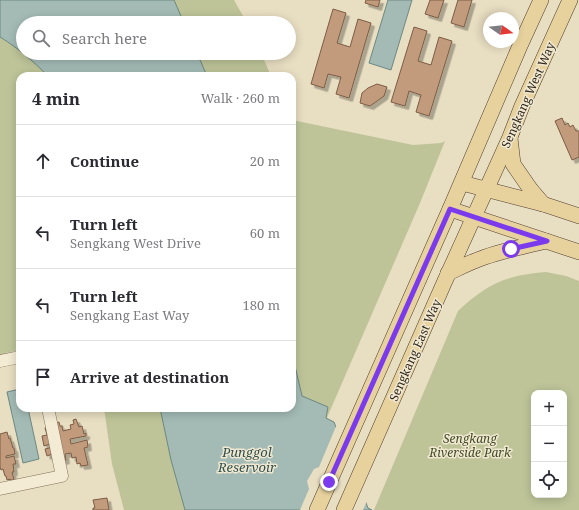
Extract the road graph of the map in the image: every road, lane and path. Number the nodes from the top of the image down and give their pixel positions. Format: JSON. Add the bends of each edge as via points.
{"nodes":[{"id":1,"x":541,"y":0,"type":"edge"},
{"id":2,"x":570,"y":0,"type":"edge"},
{"id":3,"x":510,"y":137,"type":"junction"},
{"id":4,"x":462,"y":183,"type":"junction"},
{"id":5,"x":486,"y":190,"type":"junction"},
{"id":6,"x":543,"y":204,"type":"junction"},
{"id":7,"x":450,"y":209,"type":"junction"},
{"id":8,"x":579,"y":216,"type":"edge"},
{"id":9,"x":473,"y":218,"type":"junction"},
{"id":10,"x":547,"y":241,"type":"junction"},
{"id":11,"x":579,"y":252,"type":"edge"},
{"id":12,"x":446,"y":278,"type":"junction"},
{"id":13,"x":16,"y":358,"type":"edge"},
{"id":14,"x":0,"y":361,"type":"edge"},
{"id":15,"x":49,"y":412,"type":"edge"},
{"id":16,"x":0,"y":489,"type":"edge"},
{"id":17,"x":316,"y":510,"type":"edge"},
{"id":18,"x":344,"y":510,"type":"edge"}],
"edges":[{"from":1,"to":4,"type":"main road"},
{"from":2,"to":3,"type":"main road","name":"Sengkang West Way"},
{"from":3,"to":5,"type":"main road","name":"Sengkang West Way"},
{"from":3,"to":6,"type":"main road","via":[[513,164]]},
{"from":4,"to":5,"type":"main road"},
{"from":4,"to":7,"type":"main road"},
{"from":5,"to":6,"type":"main road"},
{"from":5,"to":9,"type":"main road","name":"Sengkang East Way"},
{"from":6,"to":8,"type":"main road"},
{"from":7,"to":9,"type":"main road"},
{"from":7,"to":17,"type":"main road"},
{"from":9,"to":10,"type":"main road"},
{"from":9,"to":12,"type":"main road","name":"Sengkang East Way"},
{"from":10,"to":11,"type":"main road"},
{"from":10,"to":12,"type":"main road","via":[[511,249],[469,263]]},
{"from":12,"to":18,"type":"main road","name":"Sengkang East Way"},
{"from":13,"to":14,"type":"lane"},
{"from":15,"to":16,"type":"lane","via":[[62,476]]}]}
